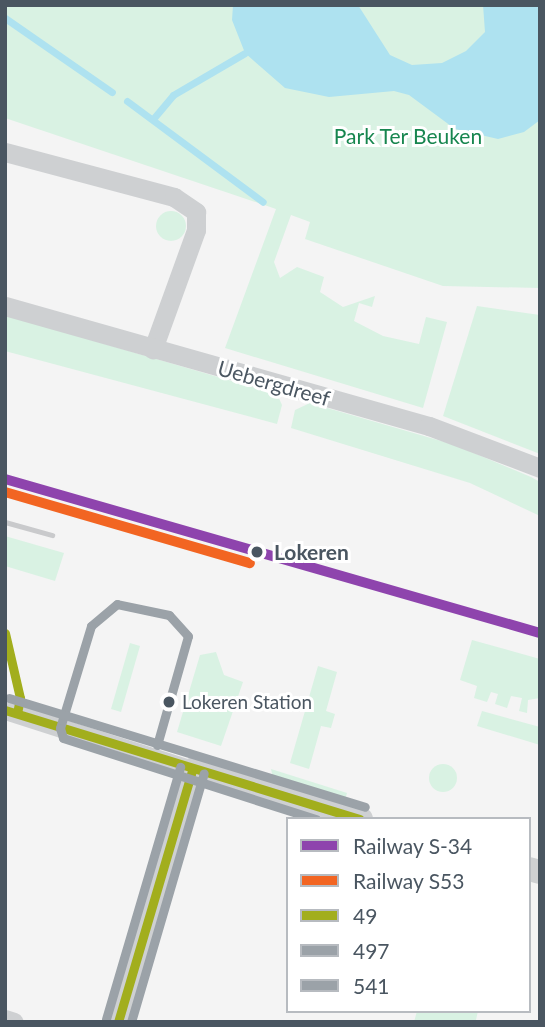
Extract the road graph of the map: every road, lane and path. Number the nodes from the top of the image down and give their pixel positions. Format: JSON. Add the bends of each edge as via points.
{"nodes":[{"id":1,"x":5,"y":152,"type":"edge"},
{"id":2,"x":5,"y":306,"type":"edge"},
{"id":3,"x":153,"y":349,"type":"junction"},
{"id":4,"x":540,"y":468,"type":"edge"},
{"id":5,"x":5,"y":710,"type":"edge"},
{"id":6,"x":192,"y":770,"type":"junction"},
{"id":7,"x":354,"y":817,"type":"edge"},
{"id":8,"x":5,"y":1020,"type":"edge"},
{"id":9,"x":14,"y":1022,"type":"edge"},
{"id":10,"x":118,"y":1022,"type":"edge"}],
"edges":[{"from":1,"to":3,"type":"street","via":[[174,197],[196,212],[196,230]]},
{"from":2,"to":3,"type":"street","name":"Uebergdreef"},
{"from":3,"to":4,"type":"street","name":"Uebergdreef","via":[[429,426]]},
{"from":5,"to":6,"type":"street"},
{"from":6,"to":7,"type":"street"},
{"from":6,"to":10,"type":"street"},
{"from":8,"to":9,"type":"street"}]}
